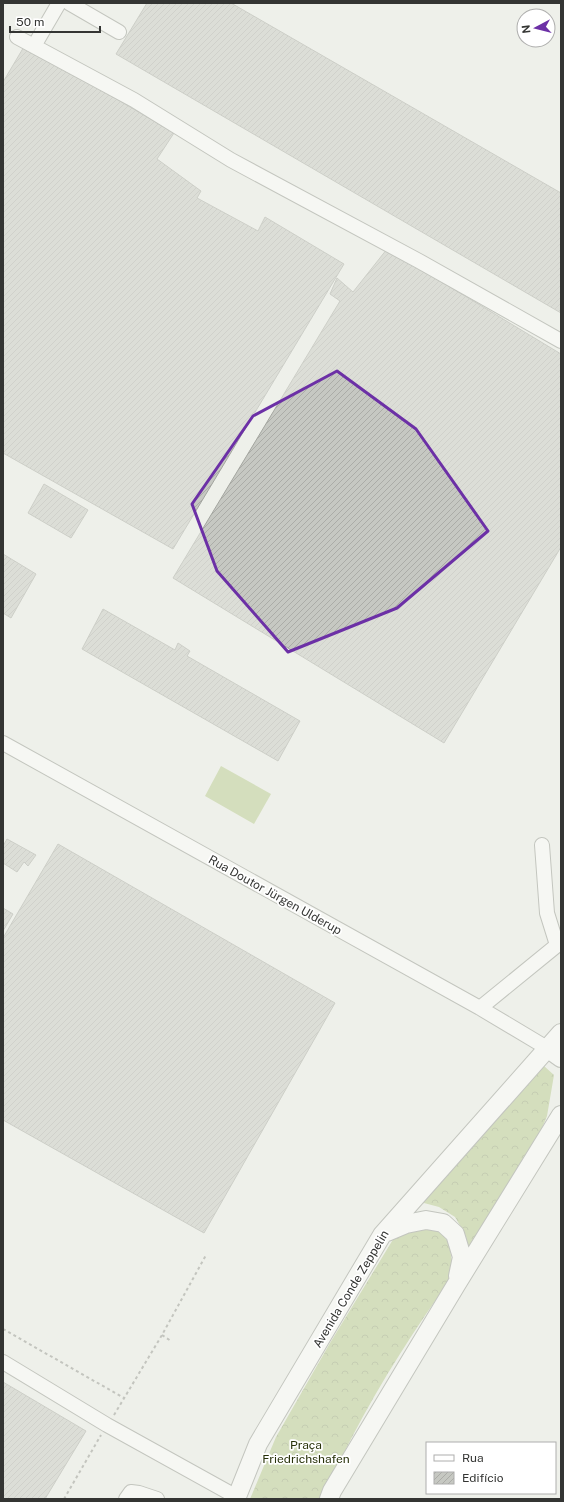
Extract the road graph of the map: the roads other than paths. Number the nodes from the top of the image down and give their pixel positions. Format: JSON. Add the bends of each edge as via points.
{"nodes":[{"id":1,"x":59,"y":3,"type":"edge"},
{"id":2,"x":69,"y":3,"type":"edge"},
{"id":3,"x":119,"y":32,"type":"dead end"},
{"id":4,"x":17,"y":37,"type":"dead end"},
{"id":5,"x":34,"y":46,"type":"junction"},
{"id":6,"x":561,"y":341,"type":"edge"},
{"id":7,"x":3,"y":743,"type":"edge"},
{"id":8,"x":542,"y":846,"type":"dead end"},
{"id":9,"x":559,"y":944,"type":"edge"},
{"id":10,"x":480,"y":1008,"type":"junction"},
{"id":11,"x":561,"y":1033,"type":"edge"},
{"id":12,"x":554,"y":1053,"type":"edge"},
{"id":13,"x":561,"y":1115,"type":"edge"},
{"id":14,"x":382,"y":1234,"type":"junction"},
{"id":15,"x":456,"y":1285,"type":"junction"},
{"id":16,"x":3,"y":1362,"type":"edge"},
{"id":17,"x":237,"y":1498,"type":"edge"},
{"id":18,"x":126,"y":1499,"type":"edge"},
{"id":19,"x":157,"y":1499,"type":"edge"},
{"id":20,"x":329,"y":1499,"type":"edge"}],
"edges":[{"from":1,"to":5,"type":"street"},
{"from":2,"to":3,"type":"street"},
{"from":4,"to":5,"type":"street"},
{"from":5,"to":6,"type":"street","via":[[134,100],[231,160],[419,260]]},
{"from":7,"to":10,"type":"street","name":"Rua Doutor Jürgen Ulderup"},
{"from":8,"to":9,"type":"street","via":[[547,913]]},
{"from":9,"to":10,"type":"street"},
{"from":10,"to":12,"type":"street","name":"Rua Doutor Jürgen Ulderup"},
{"from":11,"to":12,"type":"main road","name":"Avenida Conde Zeppelin"},
{"from":12,"to":14,"type":"main road","name":"Avenida Conde Zeppelin"},
{"from":13,"to":15,"type":"main road"},
{"from":14,"to":15,"type":"main road","via":[[406,1224],[426,1220],[443,1223],[455,1234],[462,1257]]},
{"from":14,"to":17,"type":"main road","name":"Avenida Conde Zeppelin","via":[[258,1444]]},
{"from":15,"to":20,"type":"main road"},
{"from":16,"to":17,"type":"street","via":[[107,1425]]},
{"from":18,"to":19,"type":"street","via":[[131,1492]]}]}
